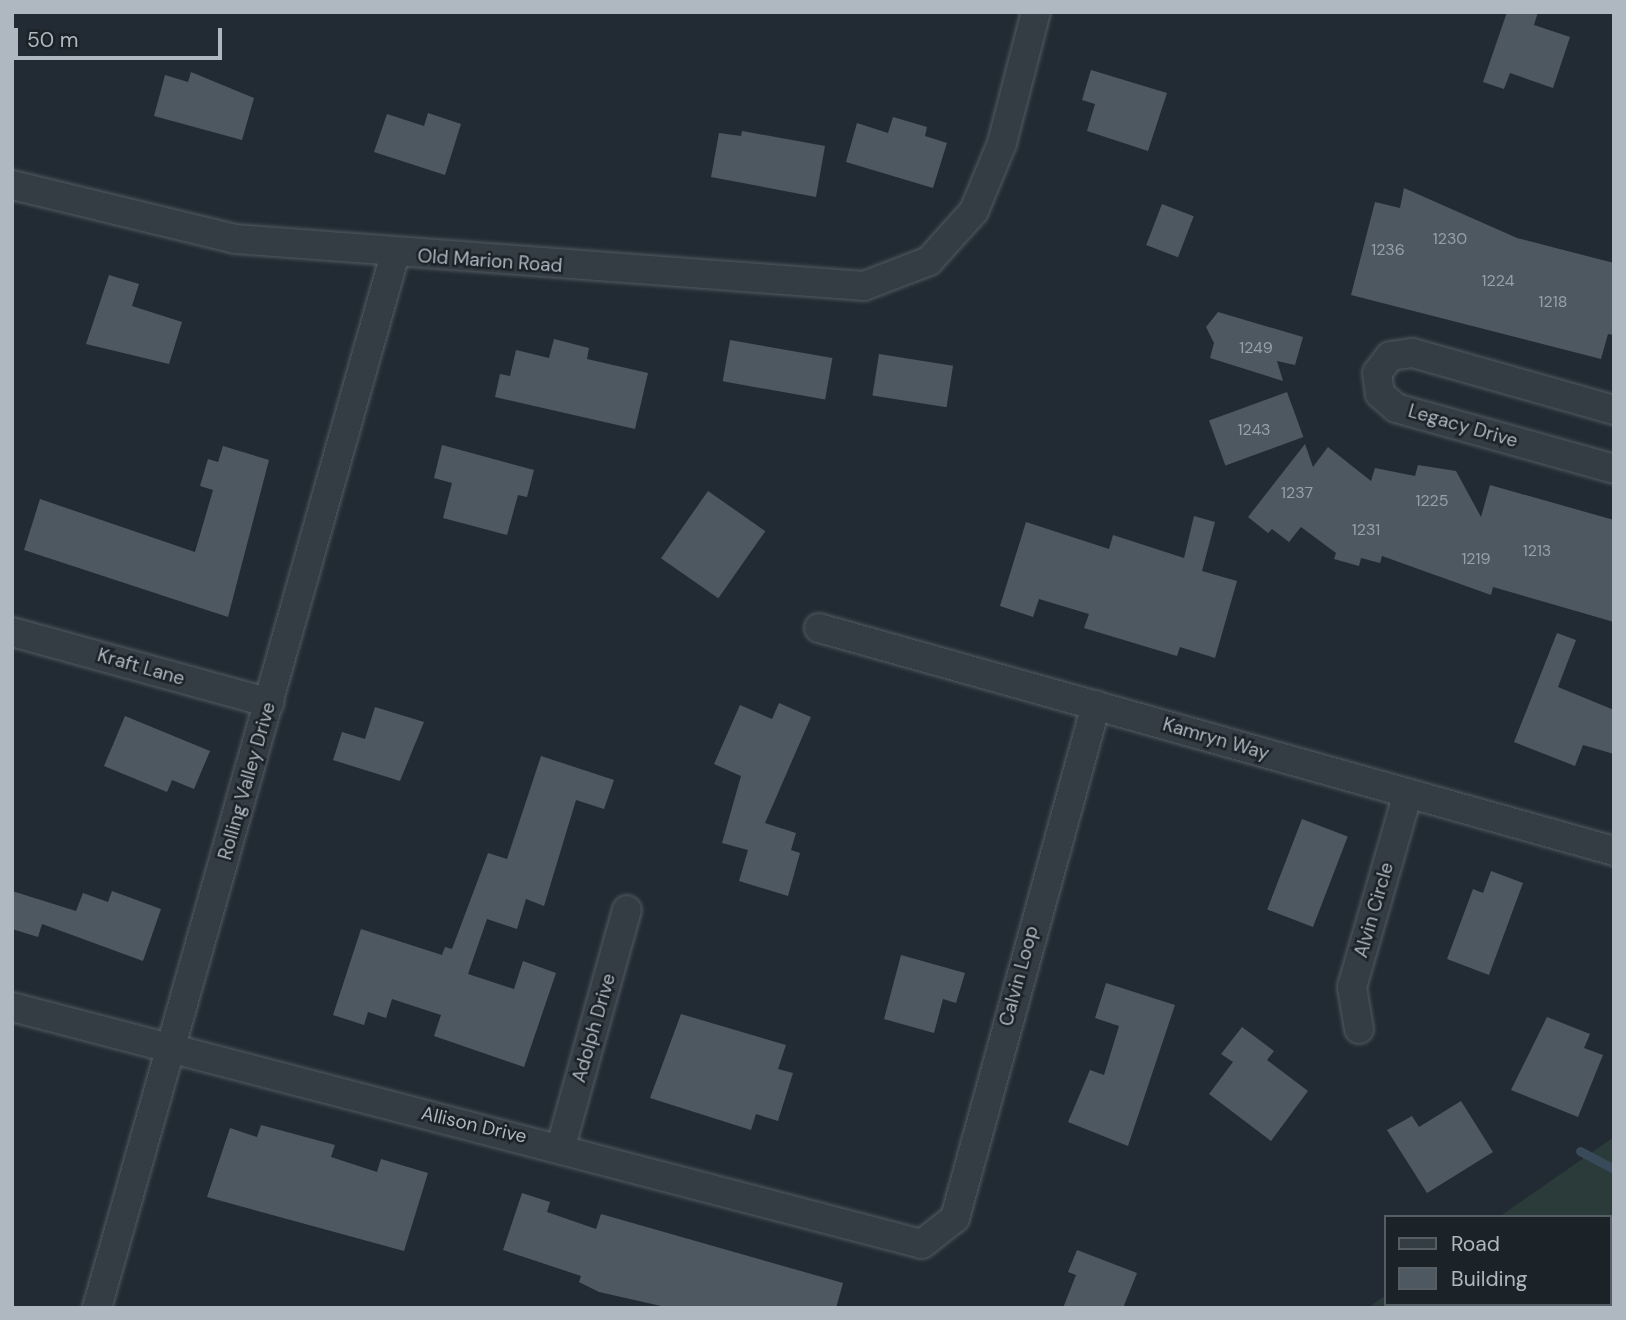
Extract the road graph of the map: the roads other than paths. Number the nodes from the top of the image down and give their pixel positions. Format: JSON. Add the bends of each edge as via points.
{"nodes":[{"id":1,"x":1036,"y":12,"type":"edge"},
{"id":2,"x":12,"y":185,"type":"edge"},
{"id":3,"x":395,"y":254,"type":"junction"},
{"id":4,"x":1614,"y":410,"type":"edge"},
{"id":5,"x":1614,"y":469,"type":"edge"},
{"id":6,"x":819,"y":628,"type":"dead end"},
{"id":7,"x":12,"y":632,"type":"edge"},
{"id":8,"x":269,"y":703,"type":"junction"},
{"id":9,"x":1096,"y":705,"type":"junction"},
{"id":10,"x":1408,"y":793,"type":"junction"},
{"id":11,"x":1614,"y":851,"type":"edge"},
{"id":12,"x":627,"y":909,"type":"dead end"},
{"id":13,"x":12,"y":1007,"type":"edge"},
{"id":14,"x":1359,"y":1029,"type":"dead end"},
{"id":15,"x":170,"y":1052,"type":"junction"},
{"id":16,"x":561,"y":1146,"type":"junction"},
{"id":17,"x":933,"y":1240,"type":"joint"},
{"id":18,"x":97,"y":1308,"type":"edge"}],
"edges":[{"from":1,"to":3,"type":"street","name":"Old Marion Road","via":[[993,169],[958,234],[910,272],[863,286]]},
{"from":2,"to":3,"type":"street","name":"Old Marion Road","via":[[234,239]]},
{"from":3,"to":8,"type":"street","name":"Rolling Valley Drive"},
{"from":4,"to":5,"type":"street","name":"Legacy Drive","via":[[1412,353],[1390,356],[1377,373],[1380,394],[1396,408]]},
{"from":6,"to":9,"type":"street","name":"Kamryn Way"},
{"from":7,"to":8,"type":"street","name":"Kraft Lane"},
{"from":8,"to":15,"type":"street","name":"Rolling Valley Drive"},
{"from":9,"to":10,"type":"street","name":"Kamryn Way"},
{"from":9,"to":17,"type":"street","name":"Calvin Loop","via":[[958,1208]]},
{"from":10,"to":11,"type":"street","name":"Kamryn Way"},
{"from":10,"to":14,"type":"street","name":"Alvin Circle","via":[[1352,987]]},
{"from":12,"to":16,"type":"street","name":"Adolph Drive"},
{"from":13,"to":15,"type":"street","name":"Allison Drive"},
{"from":15,"to":16,"type":"street","name":"Allison Drive"},
{"from":15,"to":18,"type":"street","name":"Rolling Valley Drive"},
{"from":16,"to":17,"type":"street","name":"Allison Drive","via":[[893,1241]]}]}
